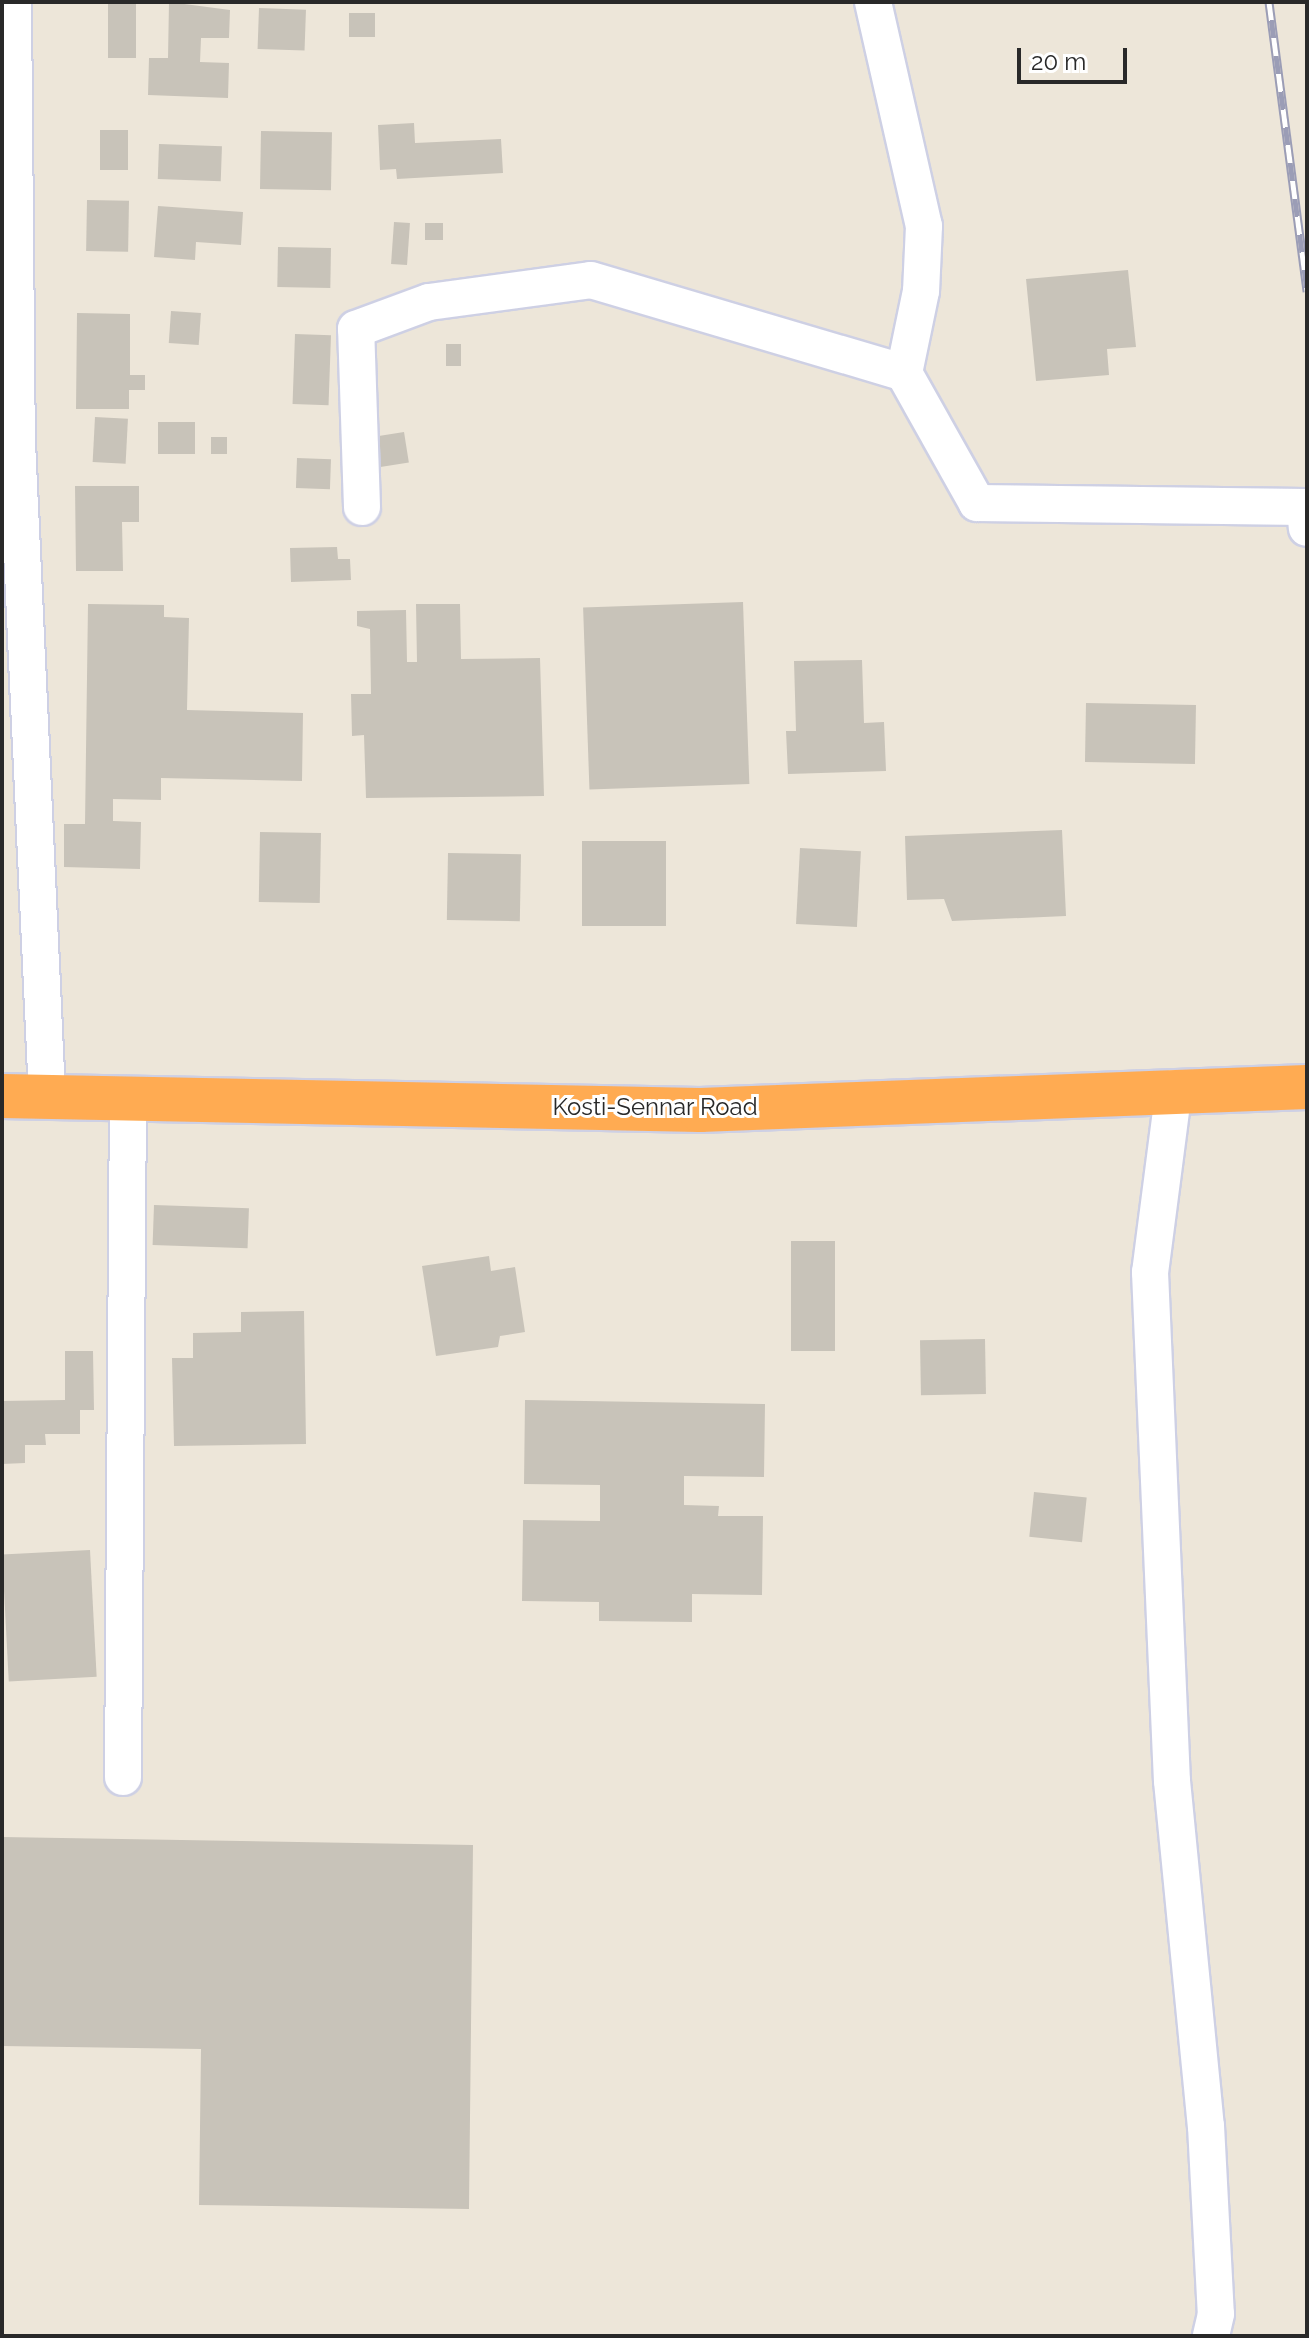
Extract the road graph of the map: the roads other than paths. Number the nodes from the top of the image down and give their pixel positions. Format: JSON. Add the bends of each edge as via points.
{"nodes":[{"id":1,"x":13,"y":2,"type":"edge"},
{"id":2,"x":873,"y":2,"type":"edge"},
{"id":3,"x":904,"y":373,"type":"junction"},
{"id":4,"x":10,"y":443,"type":"edge"},
{"id":5,"x":362,"y":507,"type":"dead end"},
{"id":6,"x":1307,"y":528,"type":"edge"},
{"id":7,"x":1307,"y":1087,"type":"edge"},
{"id":8,"x":1174,"y":1088,"type":"junction"},
{"id":9,"x":47,"y":1095,"type":"junction"},
{"id":10,"x":2,"y":1096,"type":"edge"},
{"id":11,"x":128,"y":1101,"type":"junction"},
{"id":12,"x":123,"y":1777,"type":"dead end"},
{"id":13,"x":1211,"y":2336,"type":"edge"}],
"edges":[{"from":1,"to":4,"type":"street"},
{"from":2,"to":3,"type":"street","via":[[924,226],[921,291]]},
{"from":3,"to":5,"type":"street","via":[[591,280],[429,302],[356,329]]},
{"from":3,"to":6,"type":"street","via":[[977,503],[1305,507]]},
{"from":4,"to":9,"type":"street"},
{"from":7,"to":8,"type":"highway","name":"Kosti-Sennar Road"},
{"from":8,"to":11,"type":"highway","name":"Kosti-Sennar Road","via":[[700,1110]]},
{"from":8,"to":13,"type":"street","via":[[1150,1272],[1172,1781],[1206,2126],[1216,2314]]},
{"from":9,"to":10,"type":"highway","name":"Kosti-Sennar Road"},
{"from":9,"to":11,"type":"highway","name":"Kosti-Sennar Road"},
{"from":11,"to":12,"type":"street"}]}
